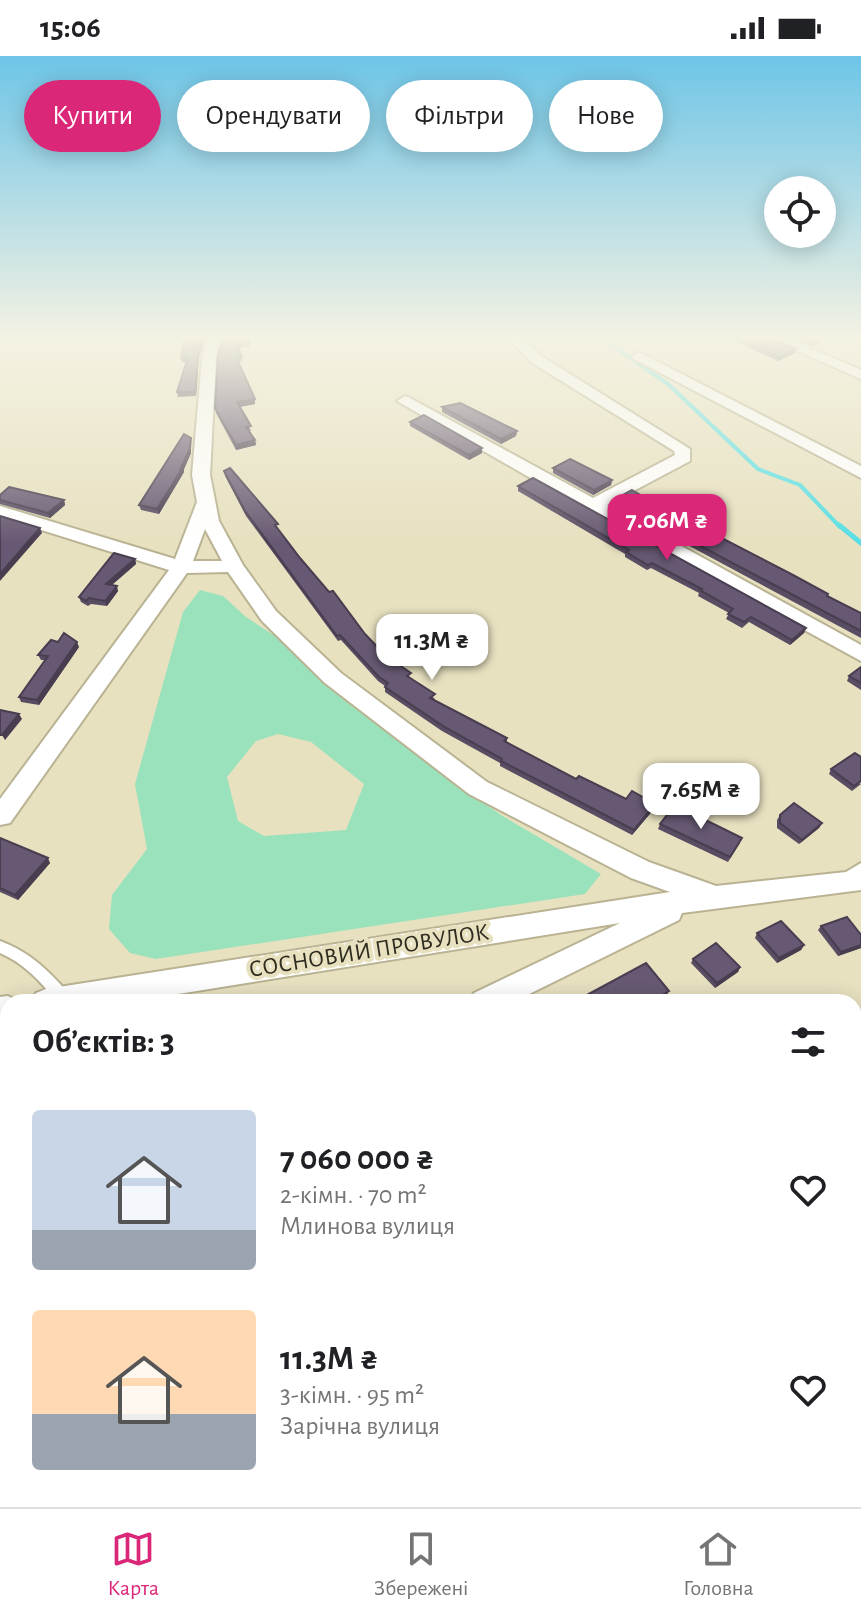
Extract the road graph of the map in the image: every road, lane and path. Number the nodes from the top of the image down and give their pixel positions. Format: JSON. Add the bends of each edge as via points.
{"nodes":[{"id":1,"x":206,"y":407,"type":"edge"},
{"id":2,"x":415,"y":407,"type":"edge"},
{"id":3,"x":613,"y":407,"type":"edge"},
{"id":4,"x":735,"y":407,"type":"edge"},
{"id":5,"x":861,"y":473,"type":"edge"},
{"id":6,"x":206,"y":502,"type":"junction"},
{"id":7,"x":592,"y":506,"type":"junction"},
{"id":8,"x":8,"y":514,"type":"edge"},
{"id":9,"x":0,"y":531,"type":"edge"},
{"id":10,"x":234,"y":566,"type":"junction"},
{"id":11,"x":181,"y":567,"type":"junction"},
{"id":12,"x":861,"y":654,"type":"edge"},
{"id":13,"x":1,"y":816,"type":"edge"},
{"id":14,"x":858,"y":881,"type":"edge"},
{"id":15,"x":704,"y":899,"type":"junction"},
{"id":16,"x":0,"y":947,"type":"edge"},
{"id":17,"x":50,"y":994,"type":"edge"},
{"id":18,"x":94,"y":994,"type":"edge"},
{"id":19,"x":501,"y":994,"type":"edge"}],
"edges":[{"from":1,"to":6,"type":"street","via":[[201,475]]},
{"from":2,"to":7,"type":"street"},
{"from":3,"to":7,"type":"street","via":[[682,449],[684,457]]},
{"from":4,"to":5,"type":"street"},
{"from":6,"to":10,"type":"street"},
{"from":6,"to":11,"type":"street"},
{"from":7,"to":12,"type":"street"},
{"from":8,"to":9,"type":"street"},
{"from":8,"to":11,"type":"street"},
{"from":10,"to":11,"type":"street"},
{"from":10,"to":15,"type":"street","via":[[269,616],[333,678],[478,788]]},
{"from":11,"to":13,"type":"street"},
{"from":14,"to":15,"type":"street","name":"СОСНОВИЙ ПРОВУЛОК"},
{"from":15,"to":18,"type":"street","name":"СОСНОВИЙ ПРОВУЛОК"},
{"from":15,"to":19,"type":"street"},
{"from":16,"to":17,"type":"lane","via":[[18,952]]}]}
